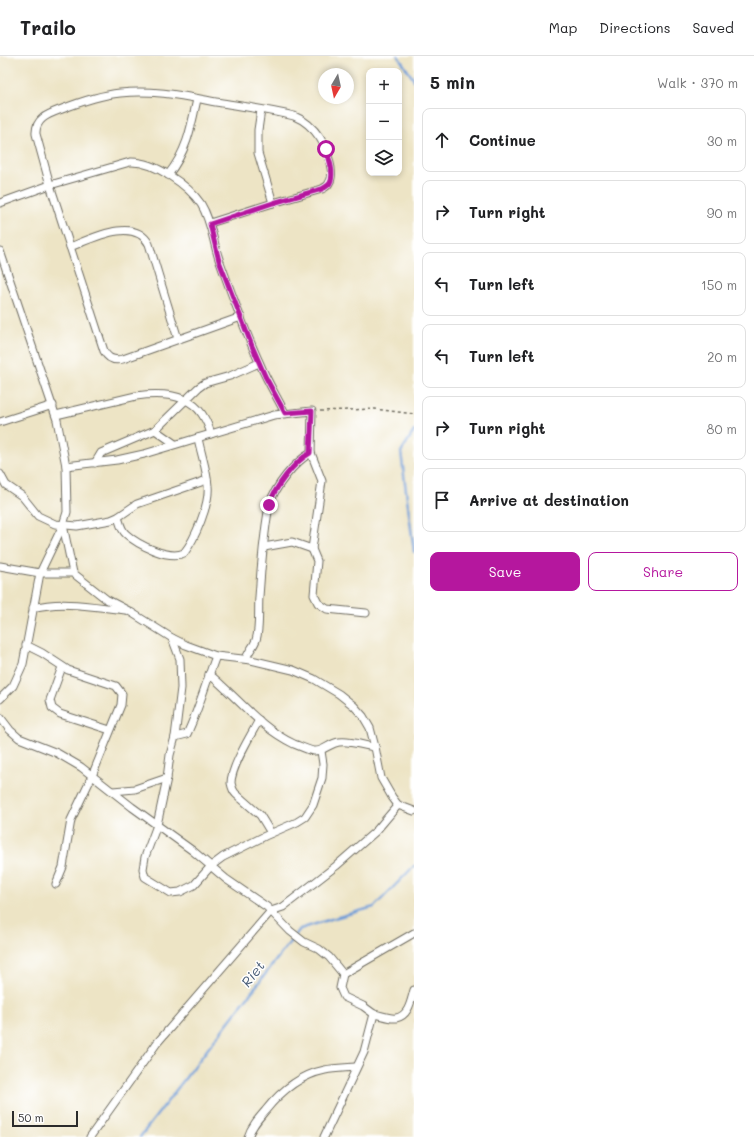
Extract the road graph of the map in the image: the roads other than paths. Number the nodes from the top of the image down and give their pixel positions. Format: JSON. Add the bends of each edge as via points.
{"nodes":[{"id":1,"x":197,"y":99,"type":"junction"},
{"id":2,"x":261,"y":110,"type":"junction"},
{"id":3,"x":168,"y":174,"type":"junction"},
{"id":4,"x":50,"y":185,"type":"junction"},
{"id":5,"x":0,"y":203,"type":"edge"},
{"id":6,"x":273,"y":203,"type":"junction"},
{"id":7,"x":210,"y":224,"type":"junction"},
{"id":8,"x":70,"y":247,"type":"junction"},
{"id":9,"x":0,"y":251,"type":"edge"},
{"id":10,"x":2,"y":266,"type":"edge"},
{"id":11,"x":241,"y":316,"type":"junction"},
{"id":12,"x":178,"y":338,"type":"junction"},
{"id":13,"x":259,"y":363,"type":"junction"},
{"id":14,"x":186,"y":401,"type":"junction"},
{"id":15,"x":53,"y":405,"type":"junction"},
{"id":16,"x":285,"y":413,"type":"junction"},
{"id":17,"x":56,"y":415,"type":"junction"},
{"id":18,"x":0,"y":422,"type":"edge"},
{"id":19,"x":155,"y":430,"type":"junction"},
{"id":20,"x":211,"y":434,"type":"junction"},
{"id":21,"x":198,"y":438,"type":"junction"},
{"id":22,"x":176,"y":444,"type":"junction"},
{"id":23,"x":310,"y":453,"type":"junction"},
{"id":24,"x":95,"y":463,"type":"junction"},
{"id":25,"x":66,"y":466,"type":"junction"},
{"id":26,"x":0,"y":474,"type":"edge"},
{"id":27,"x":207,"y":480,"type":"junction"},
{"id":28,"x":118,"y":517,"type":"junction"},
{"id":29,"x":63,"y":525,"type":"junction"},
{"id":30,"x":264,"y":547,"type":"junction"},
{"id":31,"x":312,"y":549,"type":"junction"},
{"id":32,"x":0,"y":566,"type":"edge"},
{"id":33,"x":40,"y":573,"type":"junction"},
{"id":34,"x":73,"y":573,"type":"junction"},
{"id":35,"x":33,"y":608,"type":"junction"},
{"id":36,"x":129,"y":611,"type":"junction"},
{"id":37,"x":366,"y":613,"type":"dead end"},
{"id":38,"x":172,"y":638,"type":"junction"},
{"id":39,"x":26,"y":645,"type":"junction"},
{"id":40,"x":216,"y":656,"type":"junction"},
{"id":41,"x":246,"y":659,"type":"junction"},
{"id":42,"x":62,"y":667,"type":"junction"},
{"id":43,"x":209,"y":674,"type":"junction"},
{"id":44,"x":0,"y":700,"type":"edge"},
{"id":45,"x":0,"y":717,"type":"edge"},
{"id":46,"x":259,"y":720,"type":"junction"},
{"id":47,"x":110,"y":730,"type":"junction"},
{"id":48,"x":176,"y":737,"type":"junction"},
{"id":49,"x":375,"y":747,"type":"junction"},
{"id":50,"x":321,"y":751,"type":"junction"},
{"id":51,"x":92,"y":776,"type":"junction"},
{"id":52,"x":168,"y":778,"type":"junction"},
{"id":53,"x":113,"y":792,"type":"junction"},
{"id":54,"x":398,"y":805,"type":"junction"},
{"id":55,"x":414,"y":812,"type":"edge"},
{"id":56,"x":157,"y":825,"type":"junction"},
{"id":57,"x":271,"y":833,"type":"junction"},
{"id":58,"x":211,"y":866,"type":"junction"},
{"id":59,"x":56,"y":884,"type":"dead end"},
{"id":60,"x":271,"y":911,"type":"junction"},
{"id":61,"x":414,"y":933,"type":"edge"},
{"id":62,"x":343,"y":974,"type":"junction"},
{"id":63,"x":414,"y":990,"type":"edge"},
{"id":64,"x":374,"y":1014,"type":"junction"},
{"id":65,"x":356,"y":1067,"type":"junction"},
{"id":66,"x":90,"y":1137,"type":"edge"},
{"id":67,"x":248,"y":1137,"type":"edge"},
{"id":68,"x":324,"y":1137,"type":"edge"}],
"edges":[{"from":1,"to":2,"type":"street"},
{"from":1,"to":3,"type":"street","via":[[189,136]]},
{"from":1,"to":4,"type":"street","via":[[161,93],[119,93],[76,104],[43,117],[38,122],[36,130]]},
{"from":2,"to":6,"type":"street","via":[[258,153]]},
{"from":2,"to":6,"type":"street","via":[[294,116],[310,127],[323,143],[331,171],[330,183],[322,189]]},
{"from":3,"to":4,"type":"street","via":[[145,164],[130,162]]},
{"from":3,"to":7,"type":"street","via":[[194,196]]},
{"from":4,"to":5,"type":"street"},
{"from":4,"to":8,"type":"street"},
{"from":6,"to":7,"type":"street"},
{"from":7,"to":11,"type":"street","via":[[219,261]]},
{"from":8,"to":12,"type":"street","via":[[121,230],[131,231],[146,238]]},
{"from":8,"to":12,"type":"street","via":[[104,352],[108,357],[120,360]]},
{"from":9,"to":10,"type":"street"},
{"from":10,"to":15,"type":"street"},
{"from":11,"to":12,"type":"street"},
{"from":11,"to":13,"type":"street"},
{"from":13,"to":14,"type":"street","via":[[230,376],[205,383]]},
{"from":13,"to":16,"type":"street"},
{"from":14,"to":17,"type":"street","via":[[165,395],[147,395]]},
{"from":14,"to":19,"type":"street"},
{"from":14,"to":20,"type":"street","via":[[202,413]]},
{"from":15,"to":17,"type":"street"},
{"from":15,"to":18,"type":"street"},
{"from":16,"to":20,"type":"street"},
{"from":16,"to":23,"type":"street","via":[[312,411]]},
{"from":17,"to":25,"type":"street"},
{"from":19,"to":22,"type":"street"},
{"from":19,"to":24,"type":"street","via":[[102,453]]},
{"from":20,"to":21,"type":"street"},
{"from":21,"to":22,"type":"street"},
{"from":21,"to":27,"type":"street"},
{"from":22,"to":24,"type":"street","via":[[117,460]]},
{"from":23,"to":30,"type":"street","via":[[301,458],[272,496]]},
{"from":23,"to":31,"type":"street","via":[[322,481]]},
{"from":24,"to":25,"type":"street"},
{"from":25,"to":29,"type":"street","via":[[67,512]]},
{"from":26,"to":29,"type":"street","via":[[6,485],[22,496],[38,516]]},
{"from":27,"to":28,"type":"street","via":[[137,504]]},
{"from":27,"to":28,"type":"street","via":[[208,499],[200,522],[187,549],[181,554],[170,554],[144,546],[126,534]]},
{"from":28,"to":29,"type":"street","via":[[87,525]]},
{"from":29,"to":33,"type":"street"},
{"from":29,"to":34,"type":"street"},
{"from":30,"to":31,"type":"street","via":[[292,542]]},
{"from":30,"to":41,"type":"street","via":[[256,640]]},
{"from":31,"to":37,"type":"street","via":[[317,561],[314,595],[318,603],[327,609]]},
{"from":32,"to":33,"type":"street"},
{"from":33,"to":34,"type":"street"},
{"from":33,"to":35,"type":"street"},
{"from":34,"to":36,"type":"street","via":[[106,599]]},
{"from":35,"to":36,"type":"street","via":[[46,604],[80,605]]},
{"from":35,"to":39,"type":"street"},
{"from":36,"to":38,"type":"street"},
{"from":38,"to":40,"type":"street","via":[[196,650]]},
{"from":38,"to":48,"type":"street","via":[[180,659],[181,688]]},
{"from":39,"to":42,"type":"street"},
{"from":39,"to":44,"type":"street","via":[[23,664],[13,686]]},
{"from":40,"to":41,"type":"street"},
{"from":40,"to":43,"type":"street"},
{"from":41,"to":49,"type":"street","via":[[305,674],[339,694],[363,716],[370,728]]},
{"from":42,"to":47,"type":"street","via":[[118,688],[122,699]]},
{"from":42,"to":47,"type":"street","via":[[50,700],[52,708],[60,714]]},
{"from":43,"to":46,"type":"street"},
{"from":43,"to":48,"type":"street","via":[[187,734]]},
{"from":45,"to":51,"type":"street","via":[[19,738],[72,761]]},
{"from":46,"to":50,"type":"street","via":[[284,739],[308,750]]},
{"from":46,"to":57,"type":"street","via":[[235,768],[232,785],[236,794],[263,819]]},
{"from":47,"to":51,"type":"street"},
{"from":48,"to":52,"type":"street","via":[[170,755]]},
{"from":49,"to":50,"type":"street","via":[[341,741]]},
{"from":49,"to":54,"type":"street","via":[[381,778]]},
{"from":50,"to":57,"type":"street","via":[[322,778],[311,810],[301,820]]},
{"from":51,"to":53,"type":"street"},
{"from":51,"to":59,"type":"street","via":[[71,820],[63,867]]},
{"from":52,"to":53,"type":"street","via":[[135,790]]},
{"from":52,"to":56,"type":"street"},
{"from":53,"to":56,"type":"street"},
{"from":54,"to":55,"type":"street"},
{"from":54,"to":60,"type":"street","via":[[376,831],[336,866],[283,907]]},
{"from":56,"to":58,"type":"street"},
{"from":56,"to":58,"type":"street","via":[[143,869],[143,874],[151,881],[169,892],[180,892],[194,885]]},
{"from":57,"to":58,"type":"street"},
{"from":58,"to":60,"type":"street"},
{"from":60,"to":62,"type":"street","via":[[290,931],[329,957]]},
{"from":60,"to":66,"type":"street","via":[[157,1043]]},
{"from":61,"to":62,"type":"street"},
{"from":62,"to":64,"type":"street","via":[[340,988],[344,998]]},
{"from":63,"to":64,"type":"street","via":[[405,1014],[396,1018]]},
{"from":64,"to":65,"type":"street","via":[[364,1052]]},
{"from":65,"to":67,"type":"street","via":[[325,1070],[300,1080],[275,1098]]},
{"from":65,"to":68,"type":"street"}]}
